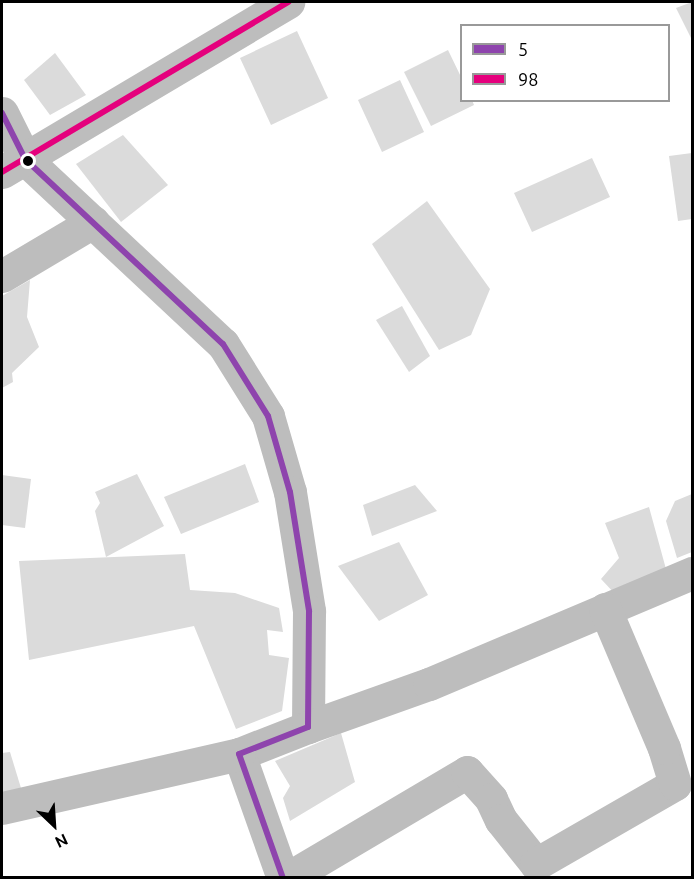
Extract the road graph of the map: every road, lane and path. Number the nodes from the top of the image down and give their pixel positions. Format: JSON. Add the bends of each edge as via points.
{"nodes":[{"id":1,"x":288,"y":2,"type":"edge"},
{"id":2,"x":256,"y":9,"type":"edge"},
{"id":3,"x":2,"y":112,"type":"edge"},
{"id":4,"x":13,"y":165,"type":"edge"},
{"id":5,"x":93,"y":222,"type":"junction"},
{"id":6,"x":2,"y":276,"type":"edge"},
{"id":7,"x":693,"y":573,"type":"edge"},
{"id":8,"x":605,"y":609,"type":"junction"},
{"id":9,"x":308,"y":727,"type":"junction"},
{"id":10,"x":239,"y":754,"type":"junction"},
{"id":11,"x":2,"y":808,"type":"edge"},
{"id":12,"x":283,"y":878,"type":"edge"},
{"id":13,"x":288,"y":878,"type":"edge"}],
"edges":[{"from":1,"to":2,"type":"street"},
{"from":2,"to":4,"type":"street"},
{"from":3,"to":4,"type":"street"},
{"from":4,"to":5,"type":"street"},
{"from":5,"to":6,"type":"street"},
{"from":5,"to":9,"type":"street","via":[[223,344],[268,416],[290,492],[309,611]]},
{"from":7,"to":8,"type":"street"},
{"from":8,"to":9,"type":"street","via":[[429,684]]},
{"from":8,"to":13,"type":"street","via":[[675,784],[536,864],[501,820],[491,799],[466,772]]},
{"from":9,"to":10,"type":"street"},
{"from":10,"to":11,"type":"street"},
{"from":10,"to":12,"type":"street"}]}
